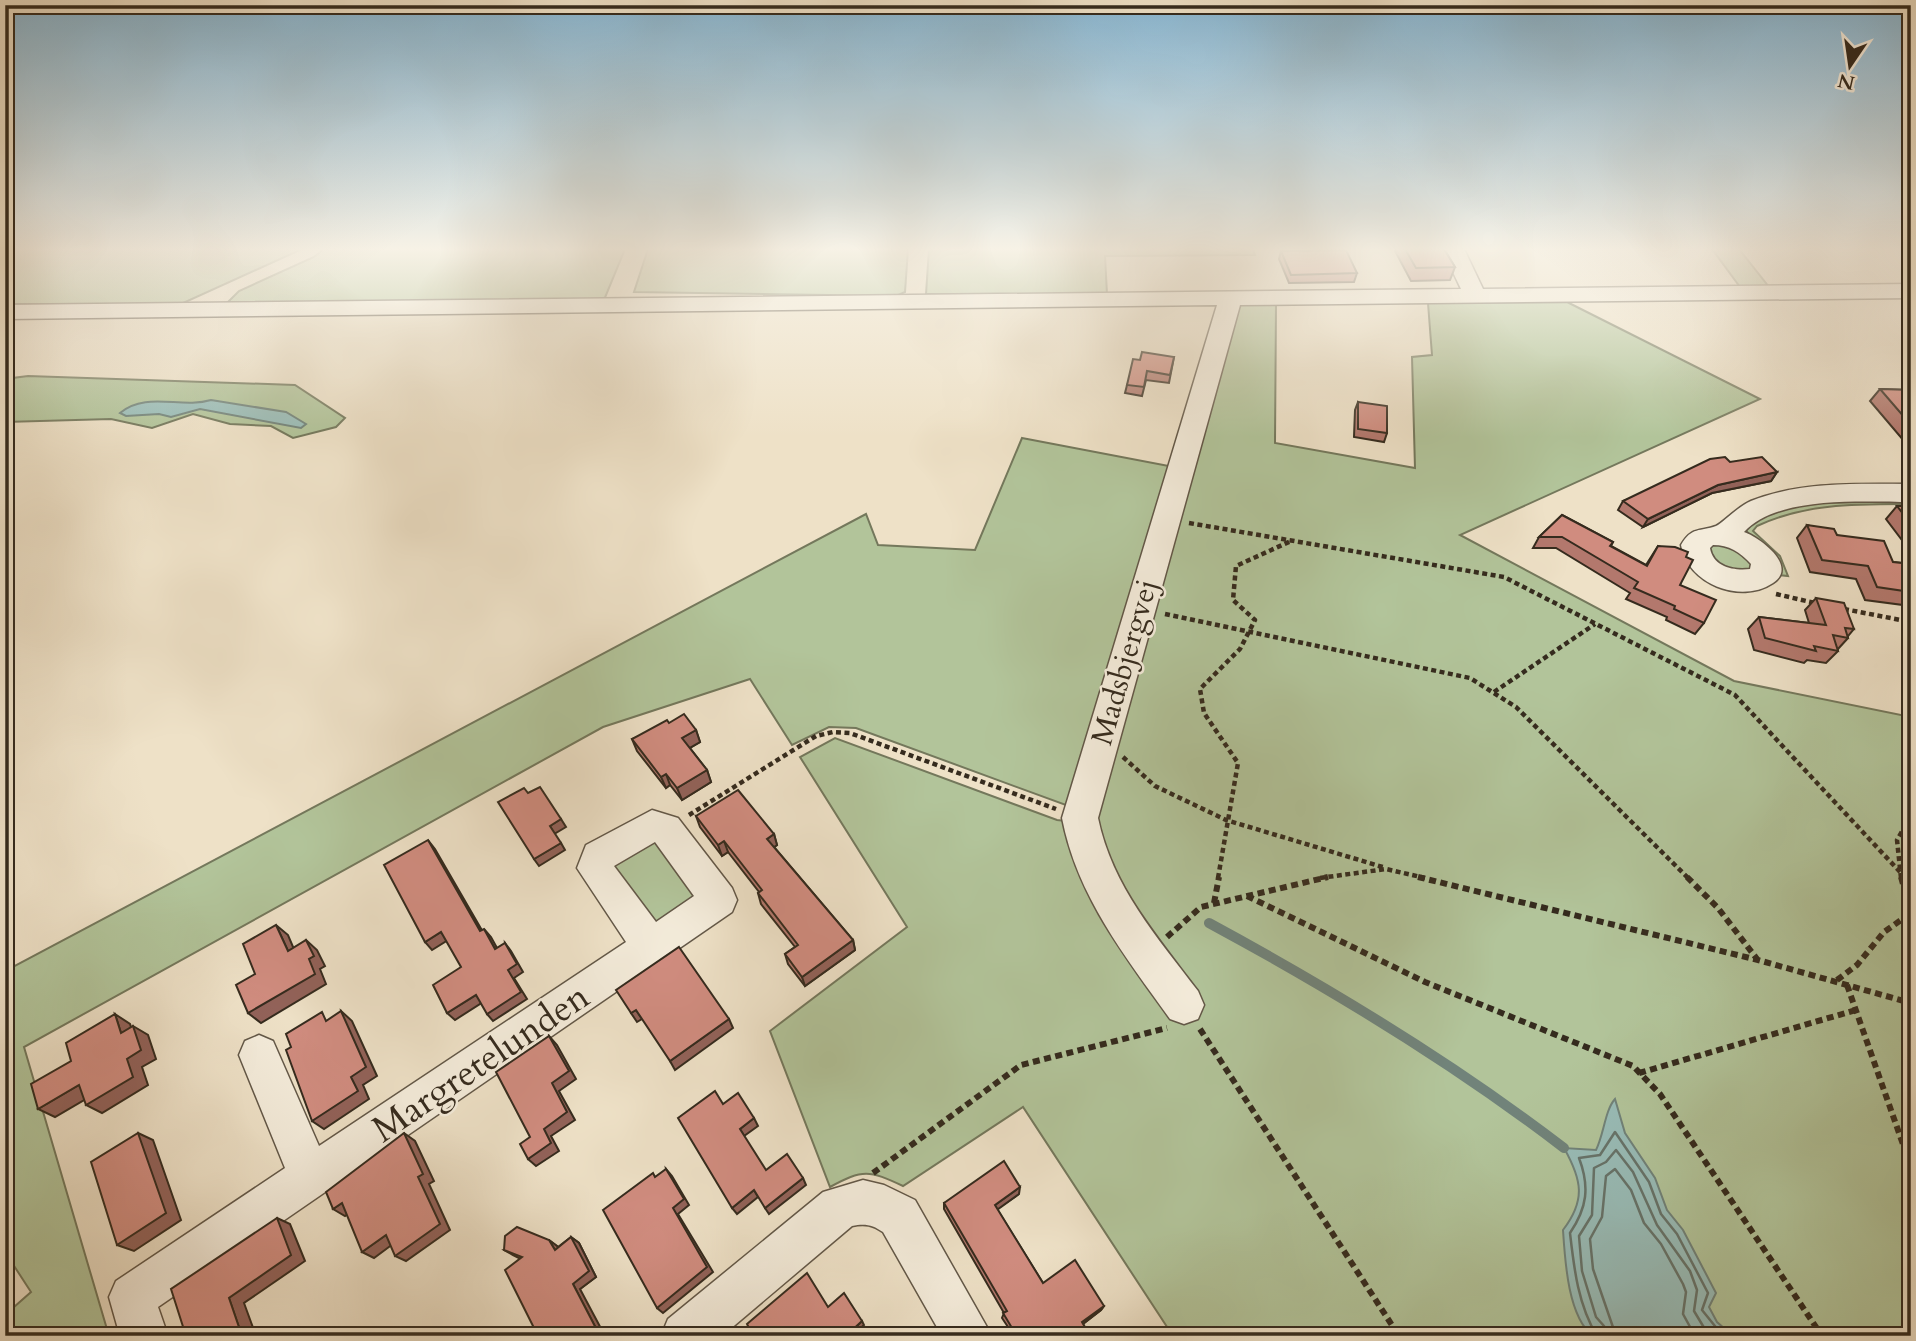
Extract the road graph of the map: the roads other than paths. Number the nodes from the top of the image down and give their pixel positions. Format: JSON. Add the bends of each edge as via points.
{"nodes":[{"id":1,"x":5,"y":312,"type":"edge"},
{"id":2,"x":45,"y":312,"type":"edge"},
{"id":3,"x":1226,"y":312,"type":"edge"},
{"id":4,"x":1911,"y":493,"type":"edge"},
{"id":5,"x":1725,"y":536,"type":"junction"},
{"id":6,"x":651,"y":947,"type":"junction"},
{"id":7,"x":1177,"y":1016,"type":"road end"},
{"id":8,"x":259,"y":1055,"type":"dead end"},
{"id":9,"x":310,"y":1177,"type":"junction"},
{"id":10,"x":144,"y":1336,"type":"edge"},
{"id":11,"x":685,"y":1336,"type":"edge"},
{"id":12,"x":968,"y":1336,"type":"edge"}],
"edges":[{"from":1,"to":2,"type":"street"},
{"from":3,"to":7,"type":"street","name":"Madsbjergvej","via":[[1080,818],[1087,854],[1148,954]]},
{"from":4,"to":5,"type":"street","via":[[1802,498],[1744,516]]},
{"from":5,"to":5,"type":"street","via":[[1699,540],[1695,551],[1699,559],[1725,578],[1757,580],[1765,576],[1765,561],[1750,545]]},
{"from":6,"to":6,"type":"street","name":"Margretelunden","via":[[719,900],[666,829],[652,825],[599,856],[595,868]]},
{"from":6,"to":9,"type":"street","name":"Margretelunden"},
{"from":8,"to":9,"type":"street"},
{"from":9,"to":10,"type":"street","name":"Margretelunden","via":[[132,1297]]},
{"from":11,"to":12,"type":"street","via":[[839,1208],[867,1201],[884,1205],[899,1216]]}]}
